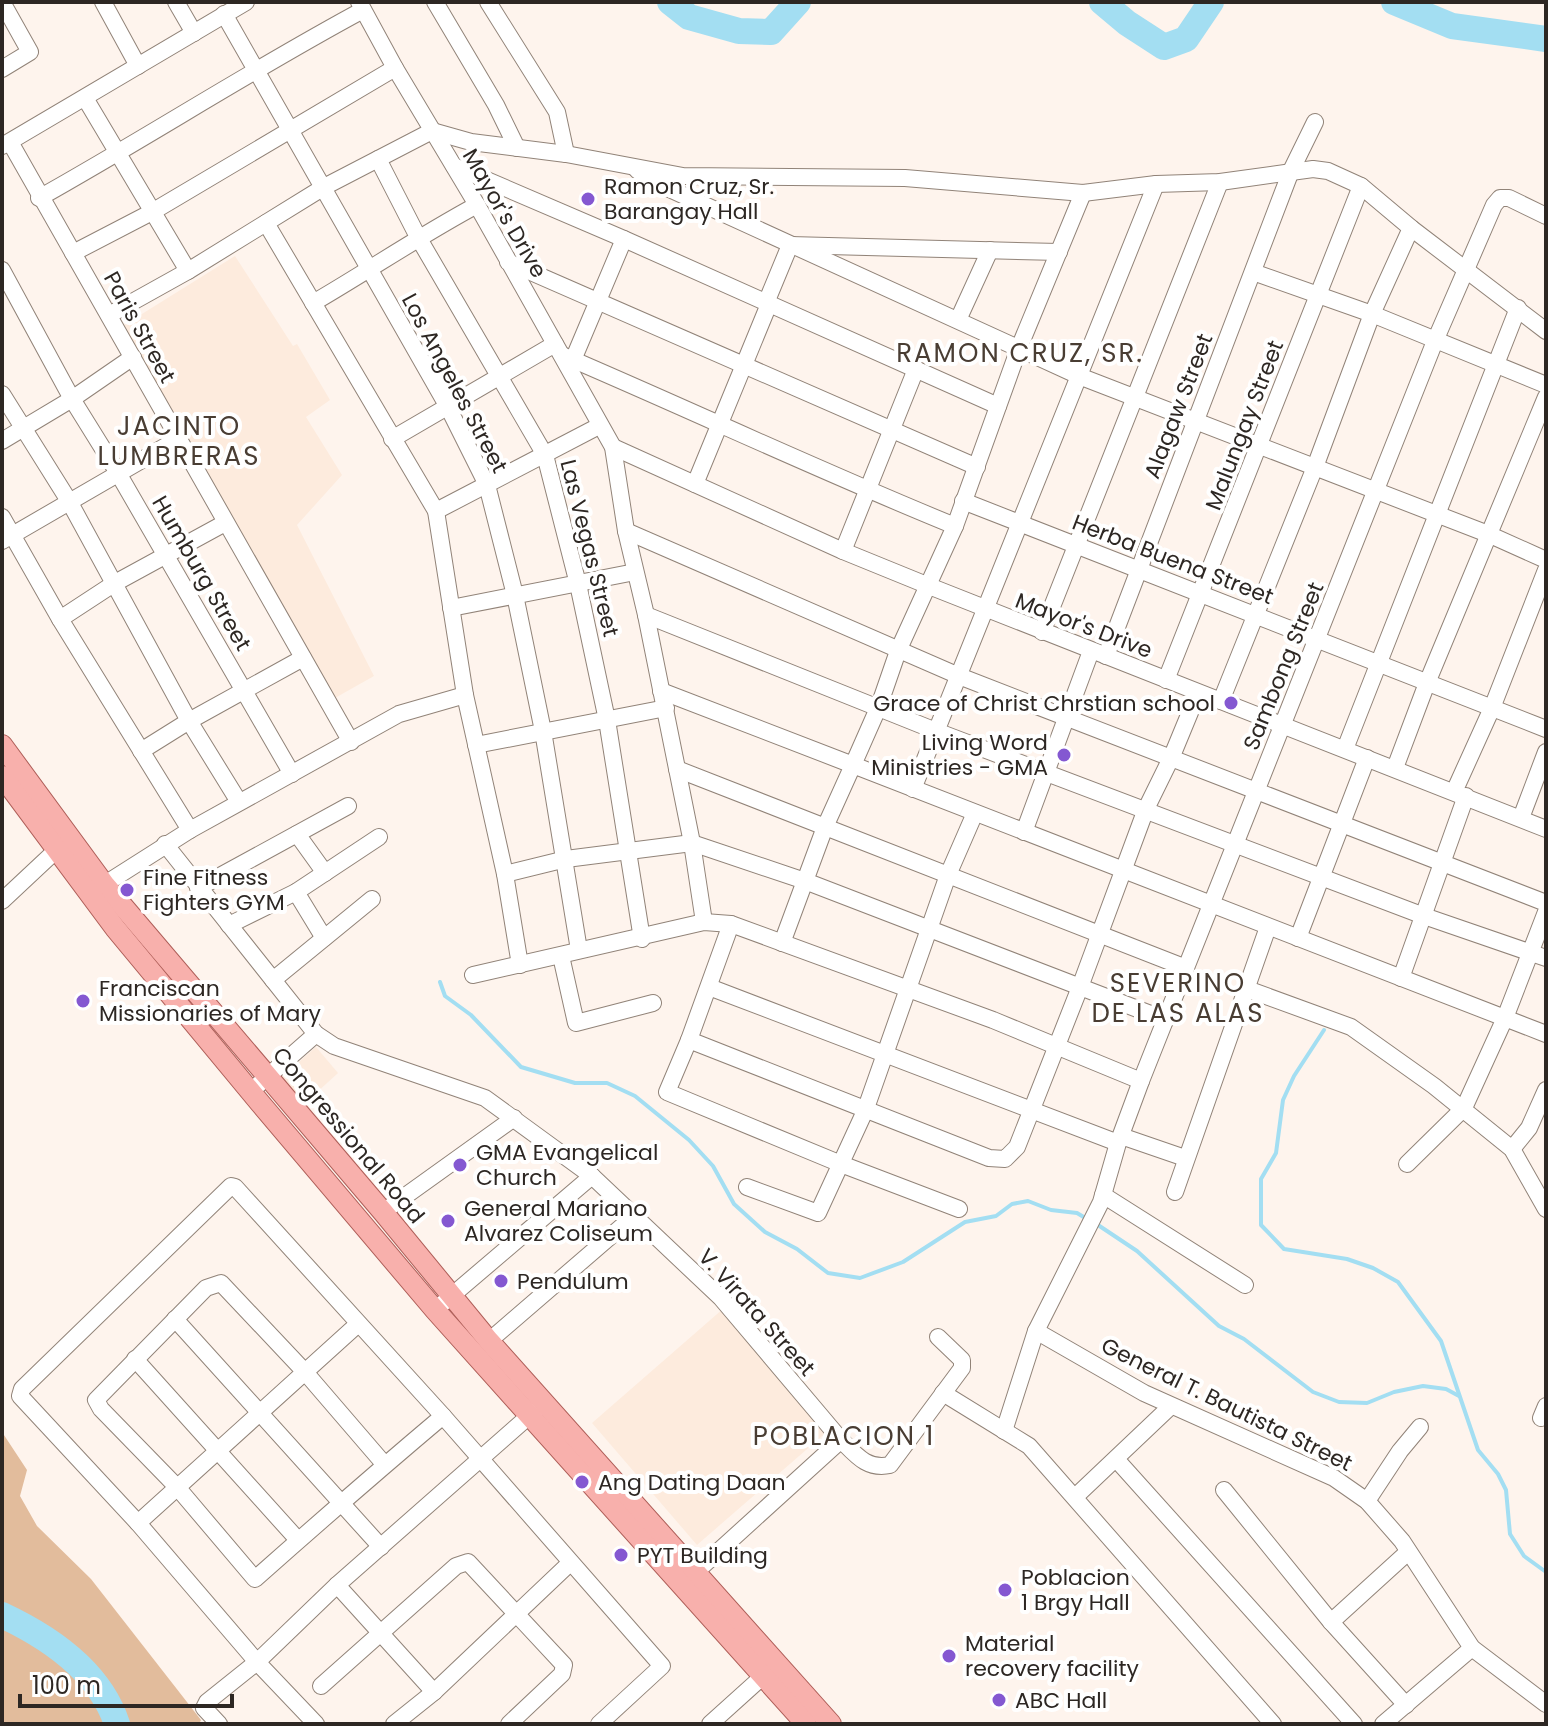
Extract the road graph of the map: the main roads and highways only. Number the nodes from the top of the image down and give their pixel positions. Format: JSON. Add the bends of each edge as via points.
{"nodes":[{"id":1,"x":2,"y":745,"type":"edge"},
{"id":2,"x":2,"y":776,"type":"edge"},
{"id":3,"x":63,"y":844,"type":"junction"},
{"id":4,"x":96,"y":889,"type":"junction"},
{"id":5,"x":538,"y":1408,"type":"junction"},
{"id":6,"x":770,"y":1670,"type":"junction"},
{"id":7,"x":806,"y":1724,"type":"edge"},
{"id":8,"x":831,"y":1724,"type":"edge"}],
"edges":[{"from":1,"to":3,"type":"main road","name":"Congressional Road"},
{"from":2,"to":3,"type":"main road","name":"Congressional Road"},
{"from":3,"to":4,"type":"main road","name":"Congressional Road"},
{"from":4,"to":5,"type":"main road","name":"Congressional Road","via":[[383,1212]]},
{"from":4,"to":5,"type":"main road","name":"Congressional Road","via":[[250,1092],[435,1310]]},
{"from":5,"to":6,"type":"main road","name":"Congressional Road"},
{"from":6,"to":7,"type":"main road","name":"Congressional Road"},
{"from":6,"to":8,"type":"main road","name":"Congressional Road"}]}
